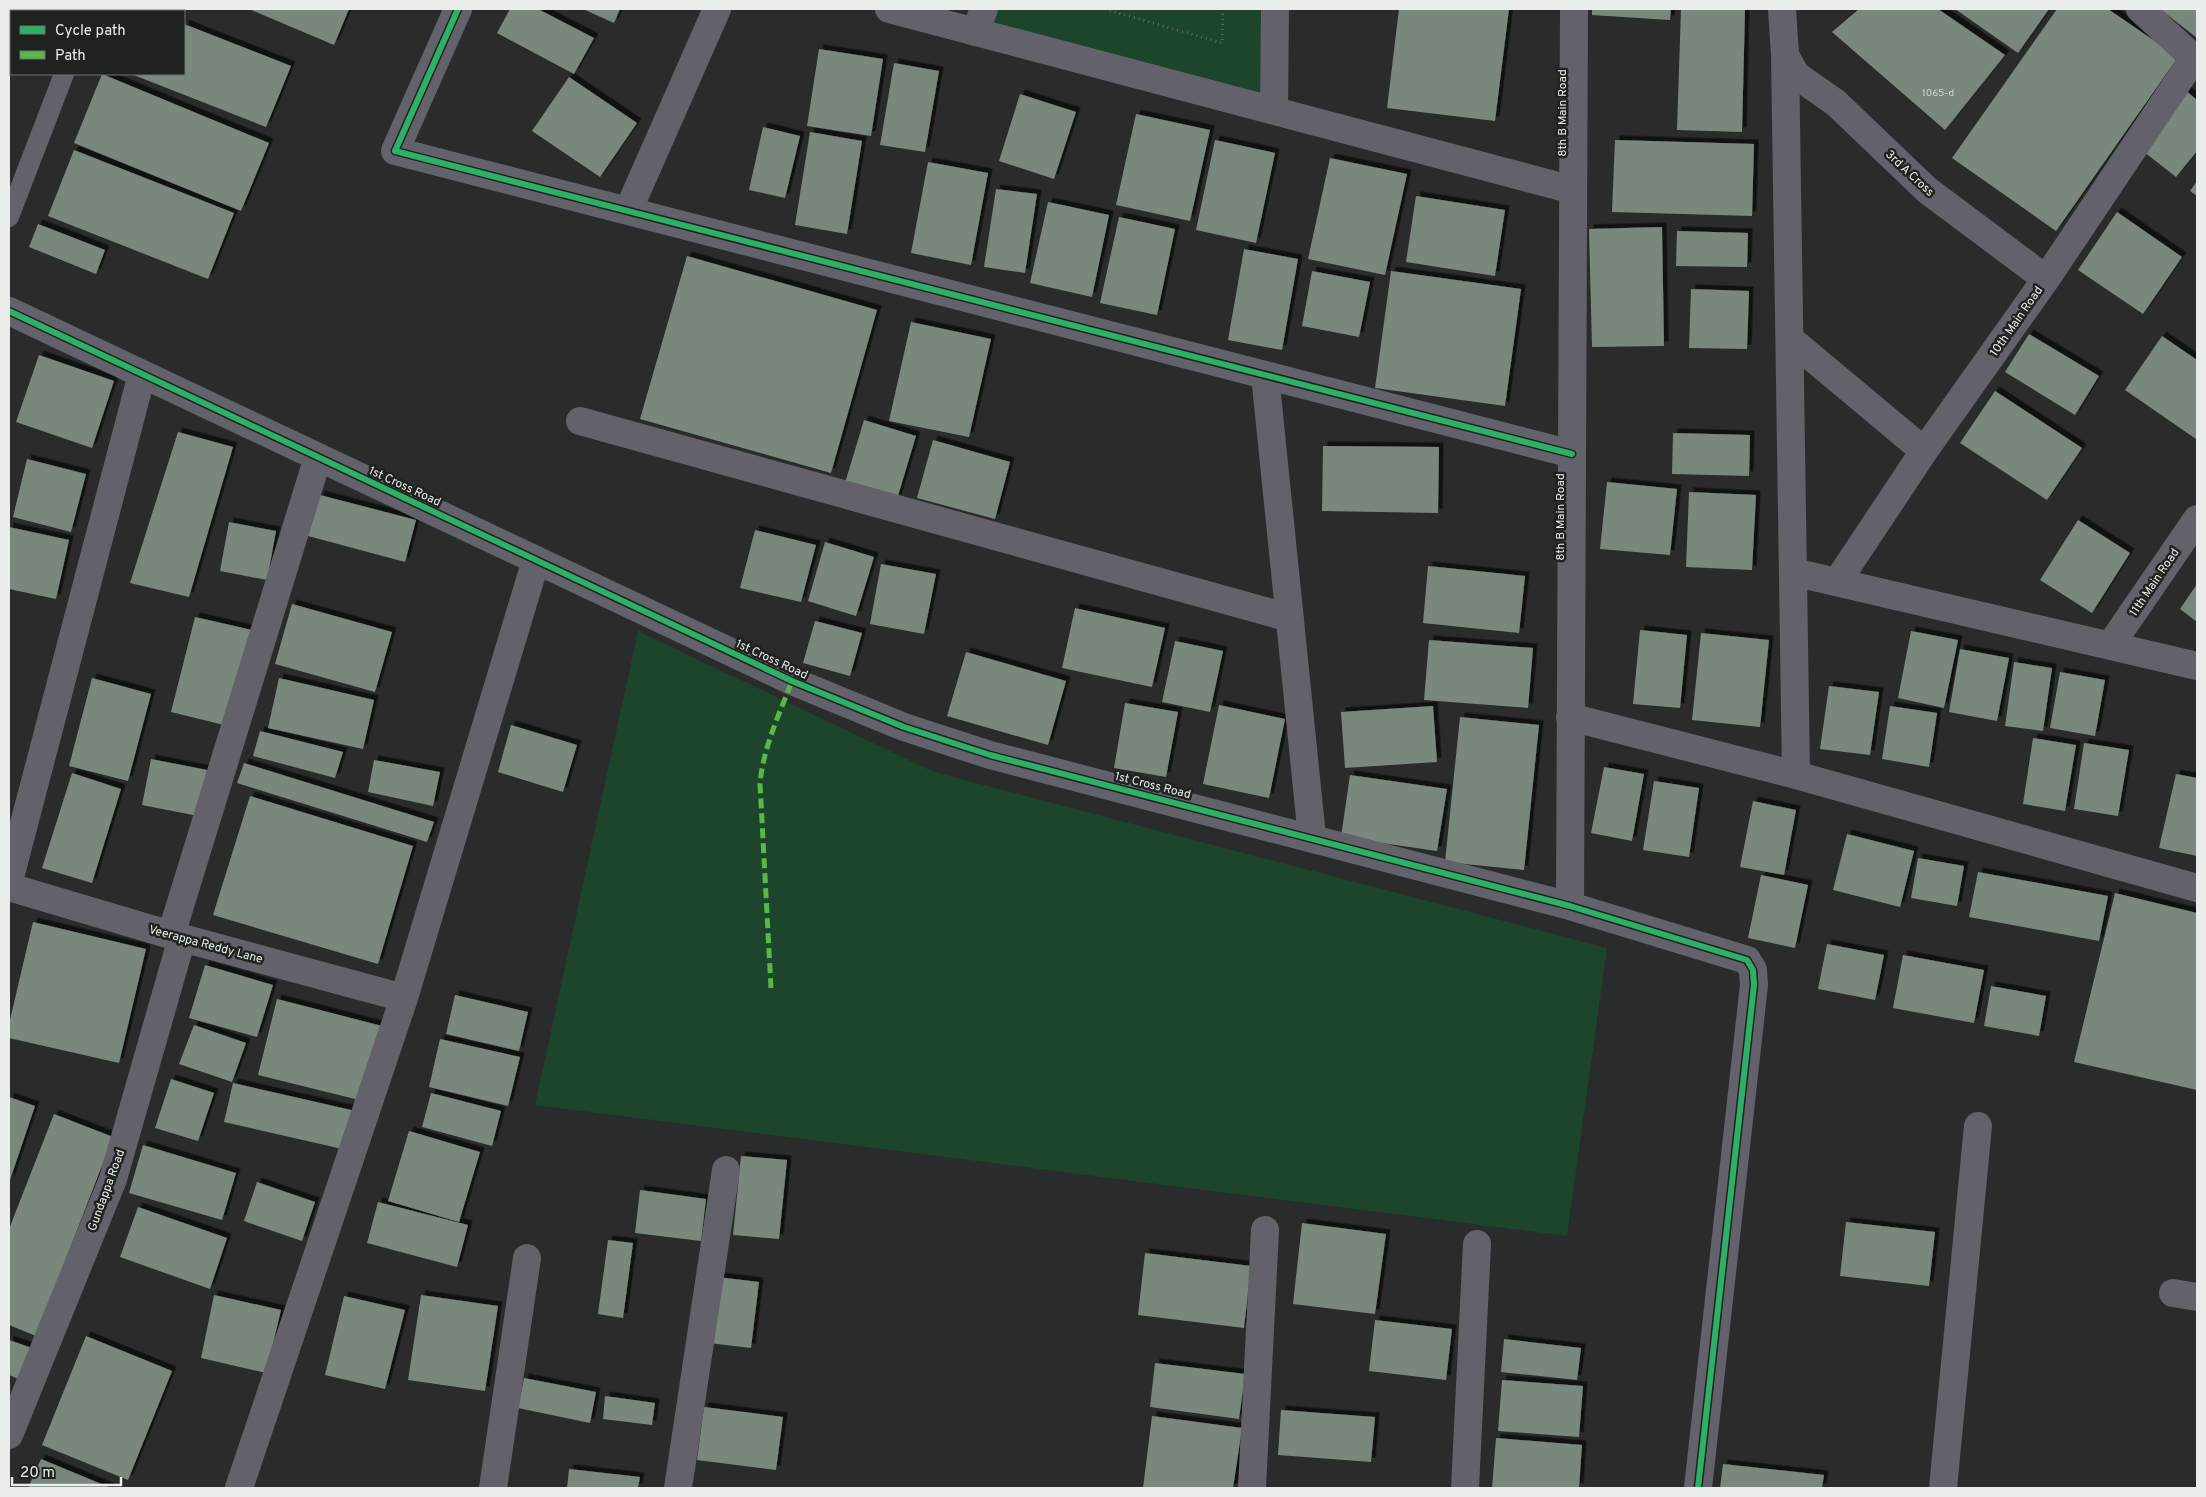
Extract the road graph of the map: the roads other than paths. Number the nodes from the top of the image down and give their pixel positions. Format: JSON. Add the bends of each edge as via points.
{"nodes":[{"id":1,"x":458,"y":9,"type":"edge"},
{"id":2,"x":717,"y":9,"type":"edge"},
{"id":3,"x":890,"y":9,"type":"edge"},
{"id":4,"x":1275,"y":9,"type":"edge"},
{"id":5,"x":1574,"y":9,"type":"edge"},
{"id":6,"x":1782,"y":9,"type":"edge"},
{"id":7,"x":2140,"y":9,"type":"edge"},
{"id":8,"x":979,"y":20,"type":"edge"},
{"id":9,"x":1785,"y":55,"type":"junction"},
{"id":10,"x":2196,"y":59,"type":"edge"},
{"id":11,"x":64,"y":75,"type":"edge"},
{"id":12,"x":1274,"y":110,"type":"junction"},
{"id":13,"x":1573,"y":190,"type":"junction"},
{"id":14,"x":628,"y":211,"type":"junction"},
{"id":15,"x":9,"y":217,"type":"edge"},
{"id":16,"x":2046,"y":279,"type":"junction"},
{"id":17,"x":9,"y":311,"type":"edge"},
{"id":18,"x":1790,"y":339,"type":"junction"},
{"id":19,"x":142,"y":374,"type":"junction"},
{"id":20,"x":1266,"y":375,"type":"junction"},
{"id":21,"x":580,"y":421,"type":"dead end"},
{"id":22,"x":1924,"y":451,"type":"junction"},
{"id":23,"x":1572,"y":454,"type":"junction"},
{"id":24,"x":318,"y":458,"type":"junction"},
{"id":25,"x":2197,"y":519,"type":"edge"},
{"id":26,"x":536,"y":560,"type":"junction"},
{"id":27,"x":1793,"y":572,"type":"junction"},
{"id":28,"x":1837,"y":582,"type":"junction"},
{"id":29,"x":1290,"y":618,"type":"junction"},
{"id":30,"x":2110,"y":646,"type":"junction"},
{"id":31,"x":2197,"y":666,"type":"edge"},
{"id":32,"x":1570,"y":717,"type":"junction"},
{"id":33,"x":1796,"y":775,"type":"junction"},
{"id":34,"x":1312,"y":838,"type":"junction"},
{"id":35,"x":9,"y":881,"type":"edge"},
{"id":36,"x":9,"y":887,"type":"edge"},
{"id":37,"x":2197,"y":888,"type":"edge"},
{"id":38,"x":1570,"y":906,"type":"junction"},
{"id":39,"x":177,"y":937,"type":"junction"},
{"id":40,"x":404,"y":998,"type":"junction"},
{"id":41,"x":1978,"y":1126,"type":"dead end"},
{"id":42,"x":726,"y":1170,"type":"dead end"},
{"id":43,"x":1265,"y":1230,"type":"dead end"},
{"id":44,"x":1477,"y":1244,"type":"dead end"},
{"id":45,"x":527,"y":1258,"type":"dead end"},
{"id":46,"x":9,"y":1435,"type":"edge"},
{"id":47,"x":239,"y":1488,"type":"edge"},
{"id":48,"x":493,"y":1488,"type":"edge"},
{"id":49,"x":678,"y":1488,"type":"edge"},
{"id":50,"x":1252,"y":1488,"type":"edge"},
{"id":51,"x":1465,"y":1488,"type":"edge"},
{"id":52,"x":1698,"y":1488,"type":"edge"},
{"id":53,"x":1943,"y":1488,"type":"edge"}],
"edges":[{"from":1,"to":14,"type":"street","via":[[395,150]]},
{"from":2,"to":14,"type":"street"},
{"from":3,"to":8,"type":"street"},
{"from":4,"to":12,"type":"street"},
{"from":5,"to":13,"type":"street","name":"8th B Main Road"},
{"from":6,"to":9,"type":"street"},
{"from":7,"to":10,"type":"street"},
{"from":8,"to":12,"type":"street"},
{"from":9,"to":16,"type":"street","name":"3rd A Cross","via":[[1796,75],[1836,103],[1927,190]]},
{"from":9,"to":18,"type":"street"},
{"from":10,"to":16,"type":"street","name":"10th Main Road"},
{"from":11,"to":15,"type":"lane"},
{"from":12,"to":13,"type":"street"},
{"from":13,"to":23,"type":"street","name":"8th B Main Road"},
{"from":14,"to":20,"type":"street"},
{"from":16,"to":22,"type":"street","name":"10th Main Road"},
{"from":17,"to":19,"type":"street","name":"1st Cross Road"},
{"from":18,"to":22,"type":"street"},
{"from":18,"to":27,"type":"street"},
{"from":19,"to":24,"type":"street","name":"1st Cross Road"},
{"from":19,"to":35,"type":"street"},
{"from":20,"to":23,"type":"street"},
{"from":20,"to":29,"type":"street"},
{"from":21,"to":29,"type":"street"},
{"from":22,"to":28,"type":"street","name":"10th Main Road"},
{"from":23,"to":32,"type":"street","name":"8th B Main Road"},
{"from":24,"to":26,"type":"street","name":"1st Cross Road"},
{"from":24,"to":39,"type":"street","name":"Gundappa Road"},
{"from":25,"to":30,"type":"street","name":"11th Main Road"},
{"from":26,"to":34,"type":"street","name":"1st Cross Road","via":[[792,681],[904,727],[990,754]]},
{"from":26,"to":40,"type":"street"},
{"from":27,"to":28,"type":"street"},
{"from":27,"to":33,"type":"street"},
{"from":28,"to":30,"type":"street"},
{"from":29,"to":34,"type":"street"},
{"from":30,"to":31,"type":"street"},
{"from":32,"to":33,"type":"street"},
{"from":32,"to":38,"type":"street","name":"8th B Main Road"},
{"from":33,"to":37,"type":"street"},
{"from":34,"to":38,"type":"street","name":"1st Cross Road"},
{"from":36,"to":39,"type":"street","name":"Veerappa Reddy Lane"},
{"from":38,"to":52,"type":"street","name":"1st Cross Road","via":[[1734,954],[1747,960],[1753,970],[1753,995]]},
{"from":39,"to":40,"type":"street","name":"Veerappa Reddy Lane"},
{"from":39,"to":46,"type":"street","name":"Gundappa Road","via":[[113,1179]]},
{"from":40,"to":47,"type":"street"},
{"from":41,"to":53,"type":"street"},
{"from":42,"to":49,"type":"street"},
{"from":43,"to":50,"type":"street"},
{"from":44,"to":51,"type":"street"},
{"from":45,"to":48,"type":"street"}]}
